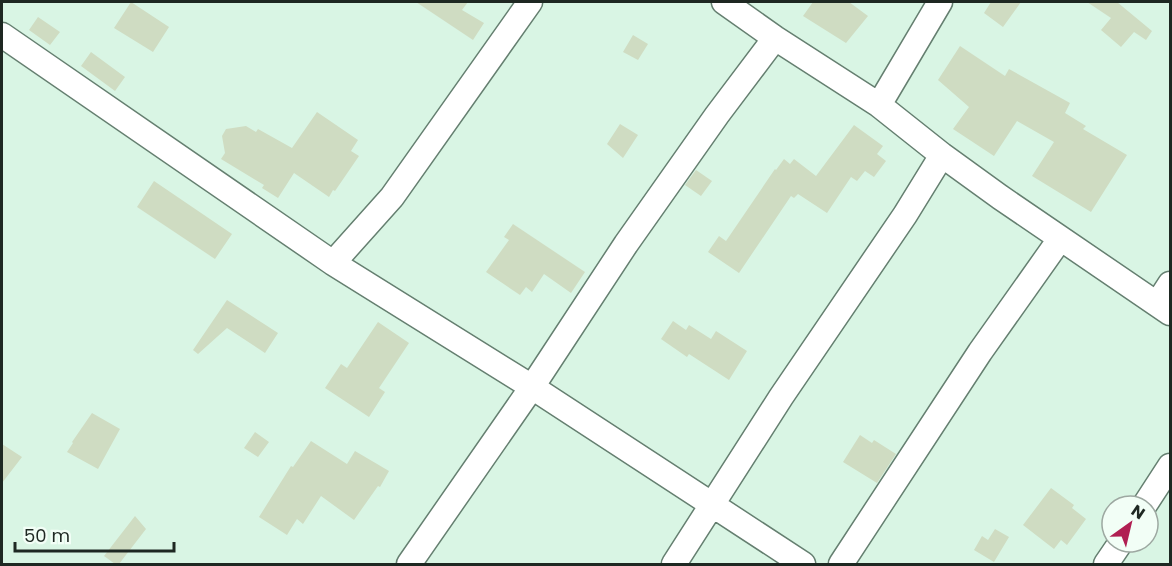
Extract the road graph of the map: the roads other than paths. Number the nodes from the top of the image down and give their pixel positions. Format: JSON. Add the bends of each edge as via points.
{"nodes":[{"id":1,"x":530,"y":2,"type":"edge"},
{"id":2,"x":724,"y":2,"type":"edge"},
{"id":3,"x":940,"y":2,"type":"edge"},
{"id":4,"x":2,"y":35,"type":"edge"},
{"id":5,"x":775,"y":38,"type":"junction"},
{"id":6,"x":879,"y":105,"type":"junction"},
{"id":7,"x":942,"y":155,"type":"junction"},
{"id":8,"x":1060,"y":239,"type":"junction"},
{"id":9,"x":333,"y":262,"type":"junction"},
{"id":10,"x":1170,"y":284,"type":"edge"},
{"id":11,"x":1164,"y":308,"type":"edge"},
{"id":12,"x":532,"y":387,"type":"junction"},
{"id":13,"x":1170,"y":466,"type":"edge"},
{"id":14,"x":1152,"y":494,"type":"edge"},
{"id":15,"x":712,"y":504,"type":"junction"},
{"id":16,"x":409,"y":564,"type":"edge"},
{"id":17,"x":674,"y":564,"type":"edge"},
{"id":18,"x":803,"y":564,"type":"edge"},
{"id":19,"x":842,"y":564,"type":"edge"}],
"edges":[{"from":1,"to":9,"type":"street","via":[[392,197]]},
{"from":2,"to":5,"type":"street"},
{"from":3,"to":6,"type":"street"},
{"from":4,"to":9,"type":"street"},
{"from":5,"to":6,"type":"street"},
{"from":5,"to":12,"type":"street","via":[[640,224]]},
{"from":6,"to":7,"type":"street"},
{"from":7,"to":8,"type":"street"},
{"from":7,"to":15,"type":"street"},
{"from":8,"to":11,"type":"street"},
{"from":8,"to":19,"type":"street","via":[[980,351]]},
{"from":9,"to":12,"type":"street"},
{"from":10,"to":11,"type":"street"},
{"from":12,"to":15,"type":"street"},
{"from":12,"to":16,"type":"street"},
{"from":13,"to":14,"type":"street"},
{"from":15,"to":17,"type":"street"},
{"from":15,"to":18,"type":"street"}]}
